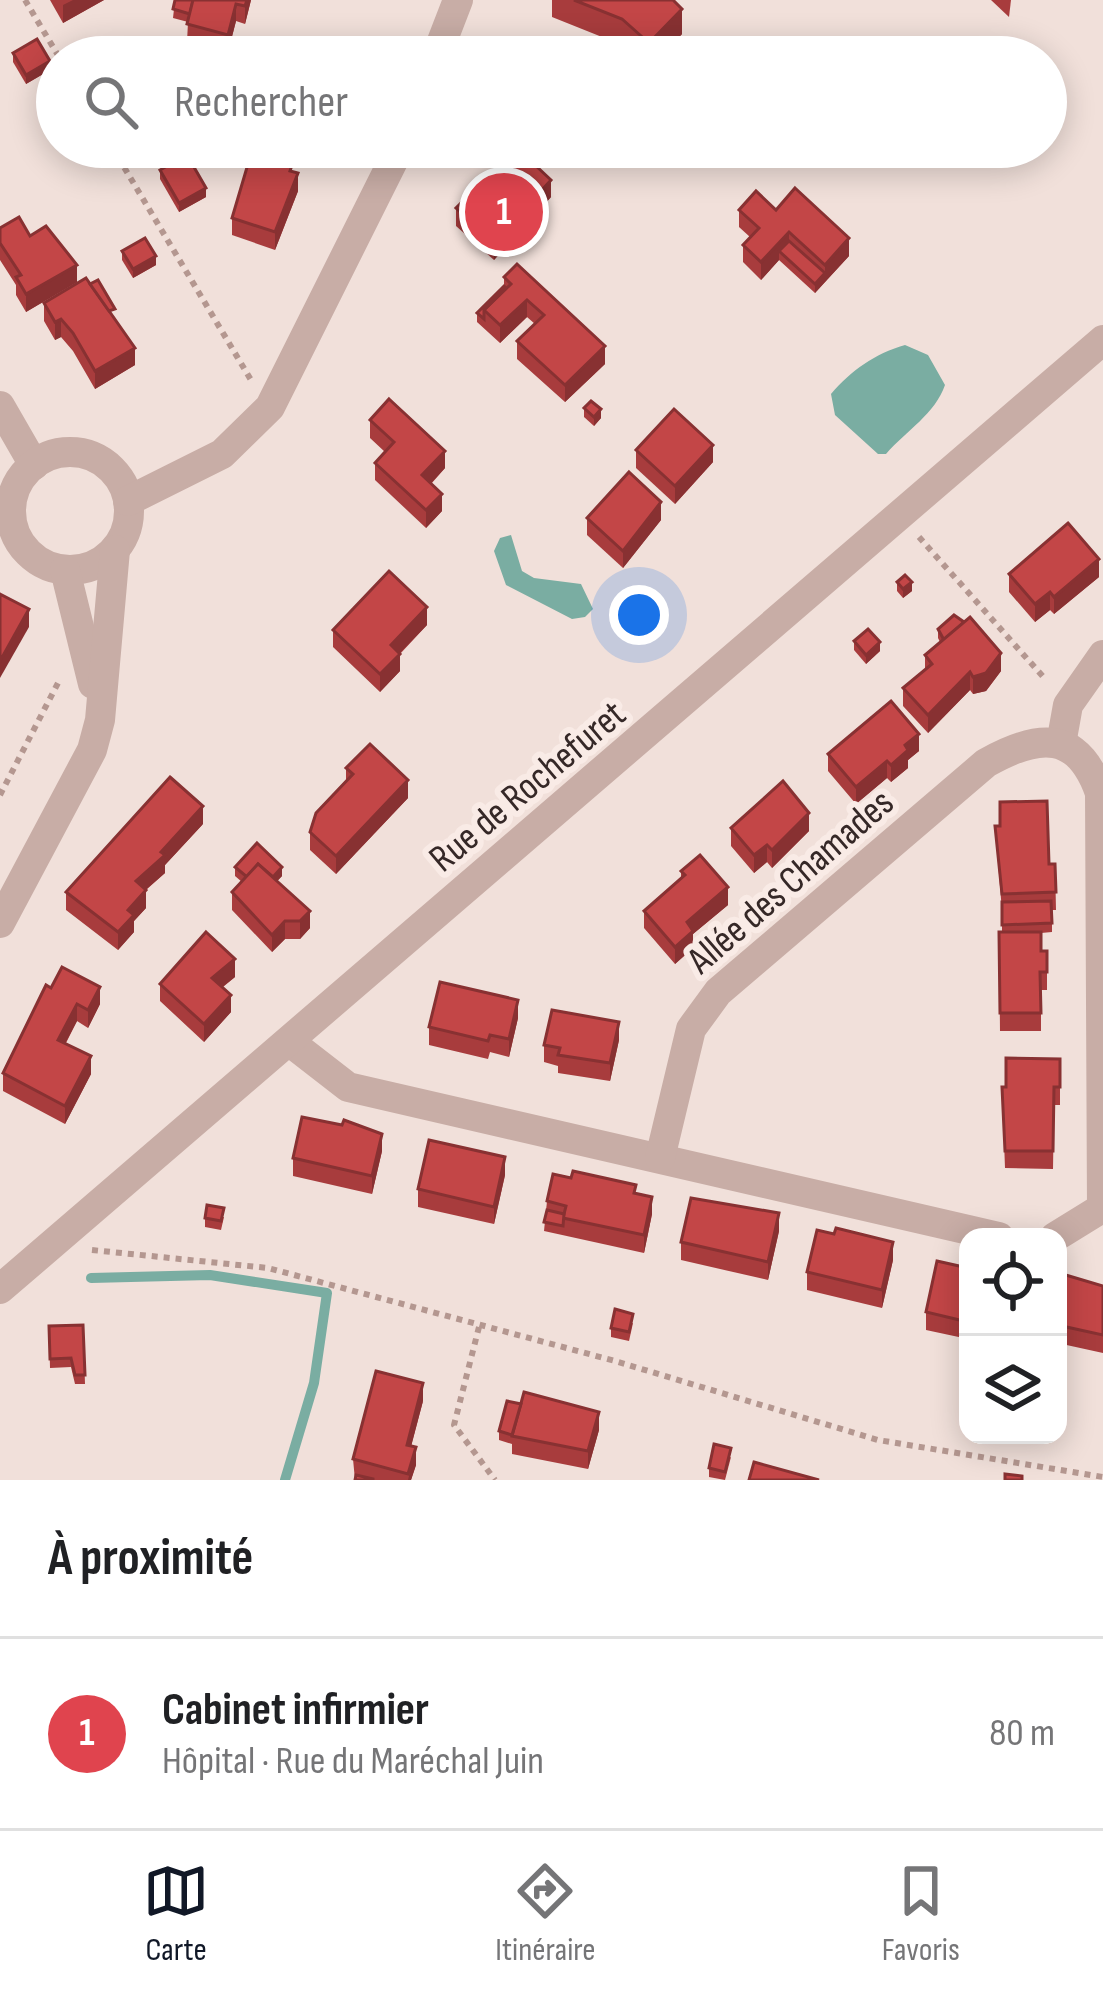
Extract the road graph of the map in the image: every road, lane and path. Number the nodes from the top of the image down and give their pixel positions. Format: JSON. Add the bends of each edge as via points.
{"nodes":[{"id":1,"x":26,"y":0,"type":"edge"},
{"id":2,"x":458,"y":0,"type":"edge"},
{"id":3,"x":47,"y":36,"type":"edge"},
{"id":4,"x":444,"y":36,"type":"edge"},
{"id":5,"x":124,"y":168,"type":"edge"},
{"id":6,"x":390,"y":168,"type":"edge"},
{"id":7,"x":1103,"y":340,"type":"edge"},
{"id":8,"x":0,"y":406,"type":"edge"},
{"id":9,"x":271,"y":407,"type":"junction"},
{"id":10,"x":34,"y":465,"type":"junction"},
{"id":11,"x":128,"y":501,"type":"junction"},
{"id":12,"x":6,"y":523,"type":"edge"},
{"id":13,"x":916,"y":534,"type":"dead end"},
{"id":14,"x":115,"y":550,"type":"junction"},
{"id":15,"x":65,"y":570,"type":"junction"},
{"id":16,"x":1103,"y":655,"type":"edge"},
{"id":17,"x":62,"y":677,"type":"dead end"},
{"id":18,"x":1068,"y":705,"type":"junction"},
{"id":19,"x":100,"y":719,"type":"junction"},
{"id":20,"x":1061,"y":744,"type":"junction"},
{"id":21,"x":0,"y":795,"type":"edge"},
{"id":22,"x":0,"y":923,"type":"edge"},
{"id":23,"x":290,"y":1042,"type":"junction"},
{"id":24,"x":660,"y":1158,"type":"junction"},
{"id":25,"x":960,"y":1228,"type":"edge"},
{"id":26,"x":1067,"y":1230,"type":"edge"},
{"id":27,"x":76,"y":1249,"type":"dead end"},
{"id":28,"x":0,"y":1288,"type":"edge"},
{"id":29,"x":480,"y":1327,"type":"junction"},
{"id":30,"x":1103,"y":1477,"type":"edge"},
{"id":31,"x":495,"y":1480,"type":"edge"}],
"edges":[{"from":1,"to":3,"type":"path"},
{"from":2,"to":4,"type":"street"},
{"from":5,"to":9,"type":"path"},
{"from":6,"to":9,"type":"street"},
{"from":7,"to":23,"type":"street","name":"Rue de Rochefuret"},
{"from":8,"to":10,"type":"street"},
{"from":9,"to":11,"type":"street","via":[[222,454]]},
{"from":10,"to":11,"type":"street","via":[[71,452],[94,458],[112,470]]},
{"from":10,"to":12,"type":"street","via":[[14,490]]},
{"from":11,"to":14,"type":"street"},
{"from":12,"to":15,"type":"street","via":[[27,553]]},
{"from":13,"to":18,"type":"path"},
{"from":14,"to":15,"type":"street","via":[[102,562]]},
{"from":14,"to":19,"type":"street"},
{"from":15,"to":19,"type":"street"},
{"from":16,"to":18,"type":"street"},
{"from":17,"to":21,"type":"path"},
{"from":18,"to":20,"type":"street"},
{"from":19,"to":22,"type":"street","via":[[92,750]]},
{"from":20,"to":24,"type":"street","name":"Allée des Chamades","via":[[1022,742],[986,763],[718,992],[692,1029]]},
{"from":20,"to":26,"type":"street","via":[[1088,760],[1100,793],[1102,1208]]},
{"from":23,"to":24,"type":"street","via":[[348,1087]]},
{"from":23,"to":28,"type":"street","name":"Rue de Rochefuret"},
{"from":24,"to":25,"type":"street"},
{"from":27,"to":29,"type":"path","via":[[268,1268]]},
{"from":29,"to":30,"type":"path","via":[[878,1439]]},
{"from":29,"to":31,"type":"path","via":[[454,1425]]}]}
